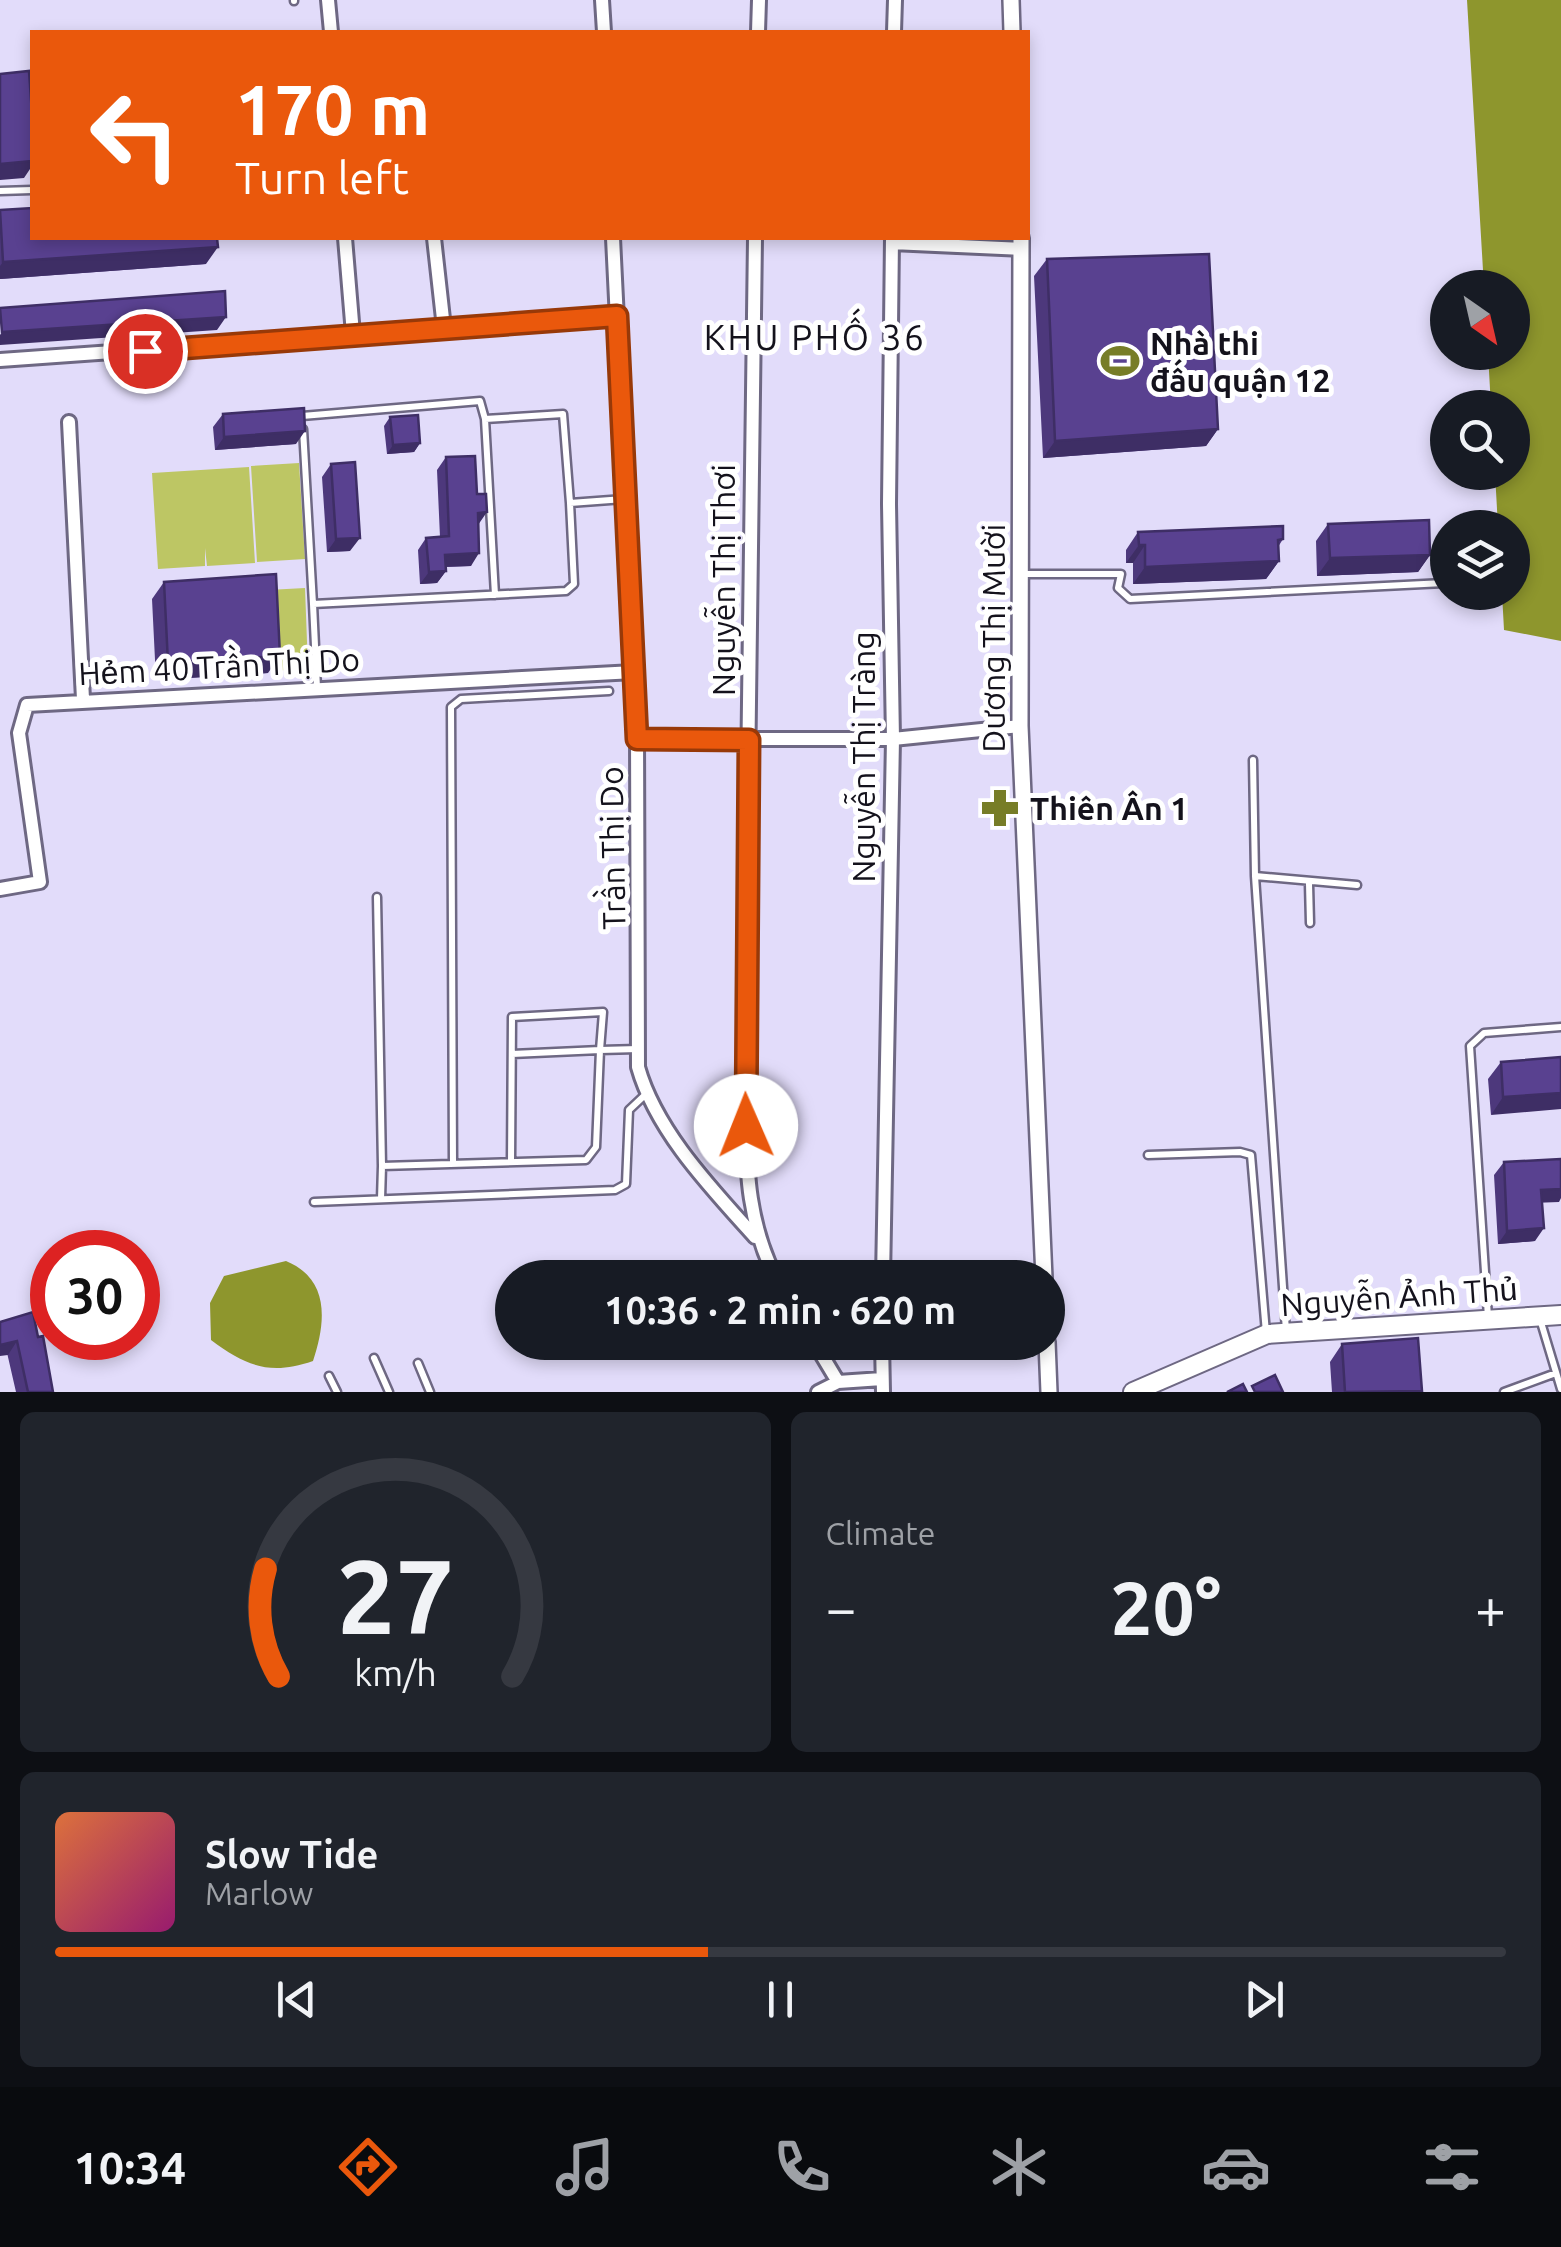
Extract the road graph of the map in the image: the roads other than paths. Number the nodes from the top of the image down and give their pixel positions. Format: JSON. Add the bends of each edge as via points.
{"nodes":[{"id":1,"x":328,"y":0,"type":"edge"},
{"id":2,"x":602,"y":0,"type":"edge"},
{"id":3,"x":759,"y":0,"type":"edge"},
{"id":4,"x":894,"y":0,"type":"edge"},
{"id":5,"x":1011,"y":0,"type":"edge"},
{"id":6,"x":331,"y":30,"type":"edge"},
{"id":7,"x":604,"y":30,"type":"edge"},
{"id":8,"x":758,"y":30,"type":"edge"},
{"id":9,"x":894,"y":30,"type":"edge"},
{"id":10,"x":1012,"y":30,"type":"edge"},
{"id":11,"x":30,"y":190,"type":"edge"},
{"id":12,"x":0,"y":192,"type":"edge"},
{"id":13,"x":345,"y":240,"type":"edge"},
{"id":14,"x":434,"y":240,"type":"edge"},
{"id":15,"x":614,"y":240,"type":"edge"},
{"id":16,"x":755,"y":240,"type":"edge"},
{"id":17,"x":892,"y":240,"type":"edge"},
{"id":18,"x":1021,"y":243,"type":"edge"},
{"id":19,"x":617,"y":316,"type":"junction"},
{"id":20,"x":444,"y":328,"type":"junction"},
{"id":21,"x":353,"y":334,"type":"junction"},
{"id":22,"x":0,"y":360,"type":"edge"},
{"id":23,"x":485,"y":418,"type":"junction"},
{"id":24,"x":69,"y":422,"type":"dead end"},
{"id":25,"x":626,"y":499,"type":"junction"},
{"id":26,"x":570,"y":502,"type":"junction"},
{"id":27,"x":1023,"y":574,"type":"junction"},
{"id":28,"x":1430,"y":584,"type":"edge"},
{"id":29,"x":495,"y":595,"type":"junction"},
{"id":30,"x":313,"y":604,"type":"junction"},
{"id":31,"x":634,"y":672,"type":"junction"},
{"id":32,"x":317,"y":689,"type":"junction"},
{"id":33,"x":609,"y":691,"type":"dead end"},
{"id":34,"x":83,"y":700,"type":"junction"},
{"id":35,"x":1020,"y":726,"type":"junction"},
{"id":36,"x":893,"y":738,"type":"junction"},
{"id":37,"x":637,"y":739,"type":"junction"},
{"id":38,"x":749,"y":740,"type":"junction"},
{"id":39,"x":1253,"y":760,"type":"dead end"},
{"id":40,"x":1256,"y":876,"type":"junction"},
{"id":41,"x":1309,"y":884,"type":"junction"},
{"id":42,"x":1357,"y":886,"type":"dead end"},
{"id":43,"x":0,"y":889,"type":"edge"},
{"id":44,"x":377,"y":897,"type":"dead end"},
{"id":45,"x":1310,"y":924,"type":"dead end"},
{"id":46,"x":1561,"y":1027,"type":"edge"},
{"id":47,"x":639,"y":1049,"type":"junction"},
{"id":48,"x":600,"y":1050,"type":"junction"},
{"id":49,"x":512,"y":1054,"type":"junction"},
{"id":50,"x":646,"y":1094,"type":"junction"},
{"id":51,"x":1148,"y":1155,"type":"dead end"},
{"id":52,"x":512,"y":1162,"type":"junction"},
{"id":53,"x":453,"y":1164,"type":"junction"},
{"id":54,"x":382,"y":1166,"type":"junction"},
{"id":55,"x":381,"y":1199,"type":"junction"},
{"id":56,"x":314,"y":1202,"type":"dead end"},
{"id":57,"x":756,"y":1239,"type":"junction"},
{"id":58,"x":767,"y":1260,"type":"edge"},
{"id":59,"x":883,"y":1260,"type":"edge"},
{"id":60,"x":1043,"y":1260,"type":"edge"},
{"id":61,"x":1561,"y":1315,"type":"edge"},
{"id":62,"x":1540,"y":1318,"type":"junction"},
{"id":63,"x":1489,"y":1323,"type":"junction"},
{"id":64,"x":1286,"y":1332,"type":"junction"},
{"id":65,"x":1267,"y":1334,"type":"junction"},
{"id":66,"x":374,"y":1358,"type":"dead end"},
{"id":67,"x":825,"y":1360,"type":"edge"},
{"id":68,"x":1048,"y":1360,"type":"edge"},
{"id":69,"x":418,"y":1363,"type":"dead end"},
{"id":70,"x":1556,"y":1372,"type":"junction"},
{"id":71,"x":329,"y":1376,"type":"dead end"},
{"id":72,"x":838,"y":1382,"type":"junction"},
{"id":73,"x":882,"y":1385,"type":"edge"},
{"id":74,"x":1561,"y":1389,"type":"edge"},
{"id":75,"x":336,"y":1392,"type":"edge"},
{"id":76,"x":389,"y":1392,"type":"edge"},
{"id":77,"x":430,"y":1392,"type":"edge"},
{"id":78,"x":818,"y":1392,"type":"edge"},
{"id":79,"x":1050,"y":1392,"type":"edge"},
{"id":80,"x":1134,"y":1392,"type":"edge"},
{"id":81,"x":1504,"y":1392,"type":"edge"}],
"edges":[{"from":1,"to":6,"type":"street"},
{"from":2,"to":7,"type":"street"},
{"from":3,"to":8,"type":"street"},
{"from":4,"to":9,"type":"street"},
{"from":5,"to":10,"type":"street"},
{"from":11,"to":12,"type":"lane"},
{"from":13,"to":21,"type":"street"},
{"from":14,"to":20,"type":"street"},
{"from":15,"to":19,"type":"street","name":"Trần Thị Do"},
{"from":16,"to":38,"type":"street","name":"Nguyễn Thị Thơi"},
{"from":17,"to":18,"type":"street"},
{"from":17,"to":36,"type":"street","name":"Nguyễn Thị Tràng"},
{"from":18,"to":27,"type":"street","name":"Dương Thị Mười"},
{"from":19,"to":20,"type":"street"},
{"from":19,"to":25,"type":"street","name":"Trần Thị Do"},
{"from":20,"to":21,"type":"street"},
{"from":21,"to":22,"type":"street"},
{"from":23,"to":26,"type":"lane","via":[[563,414]]},
{"from":23,"to":29,"type":"lane"},
{"from":23,"to":30,"type":"lane","via":[[480,402],[302,413]]},
{"from":24,"to":34,"type":"street"},
{"from":25,"to":26,"type":"lane"},
{"from":25,"to":31,"type":"street","name":"Trần Thị Do"},
{"from":26,"to":29,"type":"lane","via":[[574,584],[566,591]]},
{"from":27,"to":28,"type":"lane","via":[[1121,574],[1118,588],[1130,599]]},
{"from":27,"to":35,"type":"street","name":"Dương Thị Mười"},
{"from":29,"to":30,"type":"lane"},
{"from":30,"to":32,"type":"lane"},
{"from":31,"to":32,"type":"street","name":"Hẻm 40 Trần Thị Do"},
{"from":31,"to":37,"type":"street","name":"Trần Thị Do"},
{"from":32,"to":34,"type":"street","name":"Hẻm 40 Trần Thị Do"},
{"from":33,"to":53,"type":"lane","via":[[461,699],[451,708]]},
{"from":34,"to":43,"type":"street","name":"Hẻm 40 Trần Thị Do","via":[[27,704],[20,733],[40,882]]},
{"from":35,"to":36,"type":"street"},
{"from":35,"to":60,"type":"street","name":"Dương Thị Mười"},
{"from":36,"to":38,"type":"street"},
{"from":36,"to":59,"type":"street","name":"Nguyễn Thị Tràng"},
{"from":37,"to":38,"type":"street"},
{"from":37,"to":47,"type":"street","name":"Trần Thị Do"},
{"from":38,"to":57,"type":"street","name":"Nguyễn Thị Thơi","via":[[744,1088]]},
{"from":39,"to":40,"type":"lane"},
{"from":40,"to":41,"type":"lane"},
{"from":40,"to":64,"type":"lane"},
{"from":41,"to":42,"type":"lane"},
{"from":41,"to":45,"type":"lane"},
{"from":44,"to":54,"type":"lane"},
{"from":46,"to":63,"type":"lane","via":[[1484,1032],[1470,1046]]},
{"from":47,"to":48,"type":"lane"},
{"from":47,"to":50,"type":"street","name":"Trần Thị Do"},
{"from":48,"to":49,"type":"lane"},
{"from":48,"to":49,"type":"lane","via":[[603,1012],[512,1017]]},
{"from":48,"to":52,"type":"lane","via":[[593,1155]]},
{"from":49,"to":52,"type":"lane"},
{"from":50,"to":55,"type":"lane","via":[[629,1110],[626,1184],[615,1190]]},
{"from":50,"to":57,"type":"street","name":"Trần Thị Do"},
{"from":51,"to":65,"type":"lane","via":[[1250,1156]]},
{"from":52,"to":53,"type":"lane"},
{"from":53,"to":54,"type":"lane"},
{"from":54,"to":55,"type":"lane"},
{"from":55,"to":56,"type":"lane"},
{"from":57,"to":58,"type":"street","name":"Nguyễn Thị Thơi"},
{"from":61,"to":62,"type":"main road","name":"Nguyễn Ảnh Thủ"},
{"from":62,"to":63,"type":"main road","name":"Nguyễn Ảnh Thủ"},
{"from":62,"to":70,"type":"lane"},
{"from":63,"to":64,"type":"main road","name":"Nguyễn Ảnh Thủ"},
{"from":64,"to":65,"type":"main road","name":"Nguyễn Ảnh Thủ"},
{"from":65,"to":80,"type":"main road","name":"Nguyễn Ảnh Thủ"},
{"from":66,"to":76,"type":"lane"},
{"from":67,"to":72,"type":"street"},
{"from":68,"to":79,"type":"street"},
{"from":69,"to":77,"type":"lane"},
{"from":70,"to":74,"type":"lane"},
{"from":70,"to":81,"type":"lane"},
{"from":71,"to":75,"type":"lane"},
{"from":72,"to":73,"type":"street"},
{"from":72,"to":78,"type":"street"}]}
